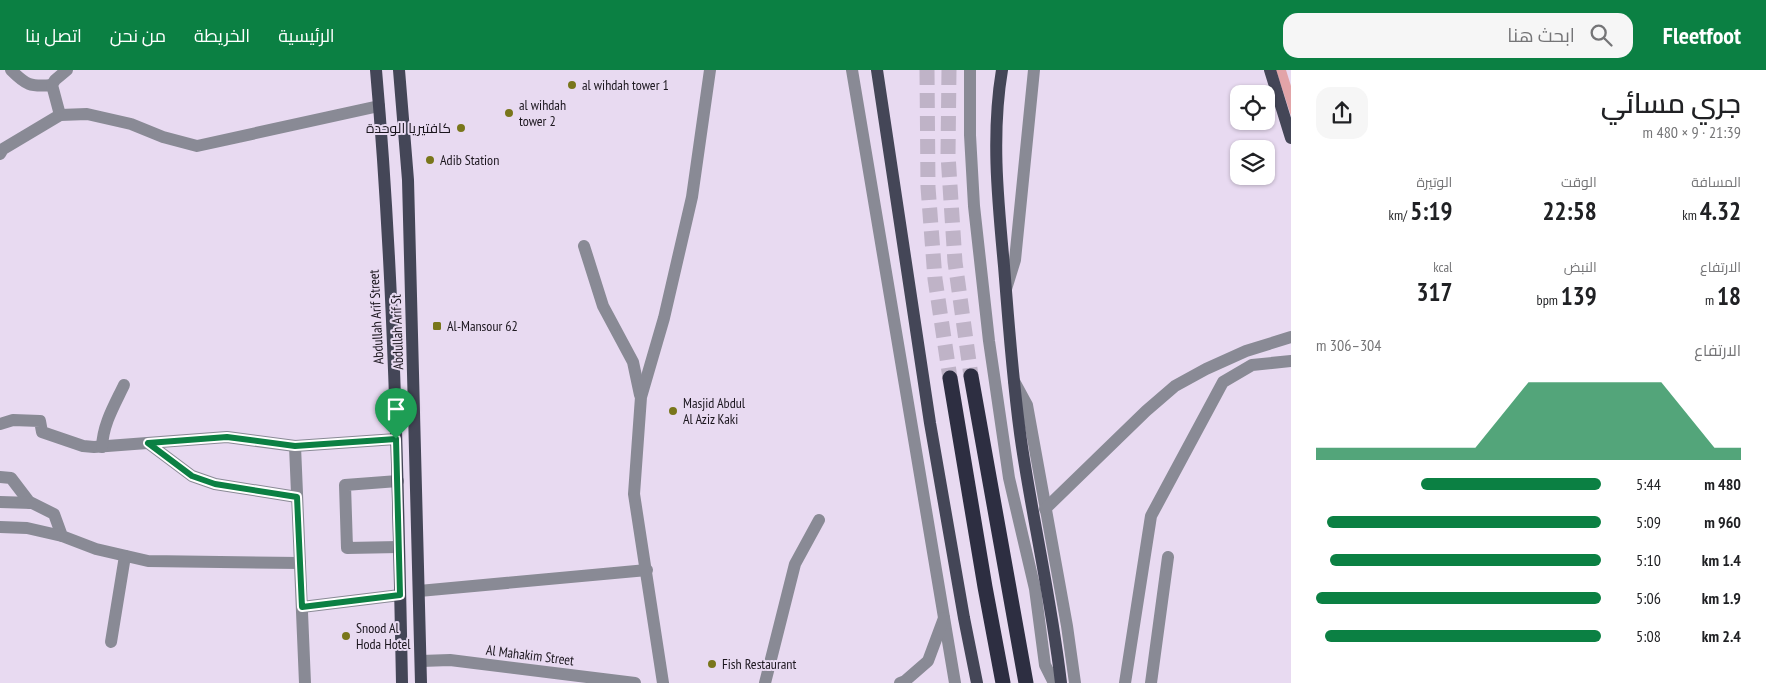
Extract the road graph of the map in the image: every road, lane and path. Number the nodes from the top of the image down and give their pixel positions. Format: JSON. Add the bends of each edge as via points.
{"nodes":[{"id":1,"x":11,"y":70,"type":"edge"},
{"id":2,"x":67,"y":70,"type":"edge"},
{"id":3,"x":376,"y":70,"type":"edge"},
{"id":4,"x":399,"y":70,"type":"edge"},
{"id":5,"x":710,"y":70,"type":"edge"},
{"id":6,"x":852,"y":70,"type":"edge"},
{"id":7,"x":877,"y":70,"type":"edge"},
{"id":8,"x":970,"y":70,"type":"edge"},
{"id":9,"x":1002,"y":70,"type":"edge"},
{"id":10,"x":1034,"y":70,"type":"edge"},
{"id":11,"x":1270,"y":70,"type":"edge"},
{"id":12,"x":52,"y":85,"type":"junction"},
{"id":13,"x":379,"y":106,"type":"junction"},
{"id":14,"x":60,"y":115,"type":"junction"},
{"id":15,"x":1291,"y":138,"type":"edge"},
{"id":16,"x":0,"y":154,"type":"edge"},
{"id":17,"x":584,"y":246,"type":"dead end"},
{"id":18,"x":1006,"y":289,"type":"junction"},
{"id":19,"x":1291,"y":337,"type":"edge"},
{"id":20,"x":1246,"y":351,"type":"junction"},
{"id":21,"x":1291,"y":361,"type":"edge"},
{"id":22,"x":1252,"y":365,"type":"junction"},
{"id":23,"x":971,"y":376,"type":"tunnel mouth"},
{"id":24,"x":950,"y":378,"type":"tunnel mouth"},
{"id":25,"x":1014,"y":382,"type":"junction"},
{"id":26,"x":124,"y":385,"type":"dead end"},
{"id":27,"x":641,"y":397,"type":"junction"},
{"id":28,"x":0,"y":424,"type":"edge"},
{"id":29,"x":396,"y":439,"type":"junction"},
{"id":30,"x":148,"y":443,"type":"junction"},
{"id":31,"x":295,"y":446,"type":"junction"},
{"id":32,"x":102,"y":447,"type":"junction"},
{"id":33,"x":0,"y":477,"type":"edge"},
{"id":34,"x":398,"y":481,"type":"junction"},
{"id":35,"x":297,"y":497,"type":"junction"},
{"id":36,"x":0,"y":502,"type":"edge"},
{"id":37,"x":30,"y":503,"type":"junction"},
{"id":38,"x":1045,"y":509,"type":"junction"},
{"id":39,"x":819,"y":520,"type":"dead end"},
{"id":40,"x":0,"y":527,"type":"edge"},
{"id":41,"x":62,"y":536,"type":"junction"},
{"id":42,"x":399,"y":547,"type":"junction"},
{"id":43,"x":125,"y":556,"type":"junction"},
{"id":44,"x":1168,"y":557,"type":"dead end"},
{"id":45,"x":300,"y":563,"type":"junction"},
{"id":46,"x":647,"y":570,"type":"junction"},
{"id":47,"x":419,"y":591,"type":"junction"},
{"id":48,"x":400,"y":595,"type":"junction"},
{"id":49,"x":302,"y":607,"type":"junction"},
{"id":50,"x":944,"y":618,"type":"junction"},
{"id":51,"x":111,"y":642,"type":"dead end"},
{"id":52,"x":421,"y":660,"type":"junction"},
{"id":53,"x":549,"y":678,"type":"edge"},
{"id":54,"x":305,"y":683,"type":"edge"},
{"id":55,"x":402,"y":683,"type":"edge"},
{"id":56,"x":421,"y":683,"type":"edge"},
{"id":57,"x":635,"y":683,"type":"edge"},
{"id":58,"x":663,"y":683,"type":"edge"},
{"id":59,"x":765,"y":683,"type":"edge"},
{"id":60,"x":900,"y":683,"type":"edge"},
{"id":61,"x":955,"y":683,"type":"edge"},
{"id":62,"x":978,"y":683,"type":"edge"},
{"id":63,"x":1003,"y":683,"type":"edge"},
{"id":64,"x":1026,"y":683,"type":"edge"},
{"id":65,"x":1054,"y":683,"type":"edge"},
{"id":66,"x":1061,"y":683,"type":"edge"},
{"id":67,"x":1075,"y":683,"type":"edge"},
{"id":68,"x":1125,"y":683,"type":"edge"},
{"id":69,"x":1151,"y":683,"type":"edge"}],
"edges":[{"from":1,"to":12,"type":"street","via":[[32,86]]},
{"from":2,"to":12,"type":"street"},
{"from":3,"to":13,"type":"main road","name":"Abdullah Arif Street"},
{"from":4,"to":47,"type":"main road","name":"Abdullah Arif St","via":[[408,180]]},
{"from":5,"to":27,"type":"street","via":[[692,197],[664,318]]},
{"from":6,"to":50,"type":"street"},
{"from":7,"to":62,"type":"main road","via":[[930,423]]},
{"from":8,"to":65,"type":"street","via":[[974,206],[989,342],[1009,478],[1035,589],[1045,665]]},
{"from":9,"to":18,"type":"main road","via":[[997,100],[996,184]]},
{"from":10,"to":18,"type":"street","via":[[1015,260]]},
{"from":11,"to":15,"type":"main road"},
{"from":12,"to":14,"type":"street"},
{"from":13,"to":14,"type":"street","via":[[197,146],[131,124],[87,114]]},
{"from":13,"to":29,"type":"main road","name":"Abdullah Arif Street"},
{"from":14,"to":16,"type":"street"},
{"from":17,"to":27,"type":"street","via":[[603,306],[633,362]]},
{"from":18,"to":25,"type":"main road"},
{"from":19,"to":20,"type":"street"},
{"from":20,"to":22,"type":"street"},
{"from":20,"to":38,"type":"street","via":[[1175,386]]},
{"from":21,"to":22,"type":"street"},
{"from":22,"to":68,"type":"street","via":[[1223,382],[1151,516]]},
{"from":23,"to":64,"type":"highway"},
{"from":24,"to":63,"type":"highway"},
{"from":25,"to":38,"type":"street","via":[[1027,405]]},
{"from":25,"to":66,"type":"main road"},
{"from":26,"to":32,"type":"street","via":[[107,419]]},
{"from":27,"to":46,"type":"street","via":[[634,494]]},
{"from":28,"to":32,"type":"street","via":[[13,420],[40,421],[42,432],[83,446]]},
{"from":29,"to":31,"type":"street"},
{"from":29,"to":34,"type":"main road","name":"Abdullah Arif Street"},
{"from":30,"to":31,"type":"street","via":[[227,437]]},
{"from":30,"to":32,"type":"street"},
{"from":30,"to":35,"type":"street","via":[[192,476],[215,484]]},
{"from":31,"to":35,"type":"street"},
{"from":33,"to":37,"type":"street","via":[[11,478]]},
{"from":34,"to":42,"type":"main road","name":"Abdullah Arif Street"},
{"from":34,"to":42,"type":"street","via":[[346,485],[348,548]]},
{"from":35,"to":45,"type":"street"},
{"from":36,"to":37,"type":"street"},
{"from":37,"to":41,"type":"street","via":[[54,514]]},
{"from":38,"to":67,"type":"street"},
{"from":39,"to":59,"type":"street","via":[[795,564]]},
{"from":40,"to":41,"type":"street","via":[[27,528]]},
{"from":41,"to":43,"type":"street"},
{"from":42,"to":48,"type":"main road","name":"Abdullah Arif Street"},
{"from":43,"to":45,"type":"street","via":[[148,561]]},
{"from":43,"to":51,"type":"street"},
{"from":44,"to":69,"type":"street"},
{"from":45,"to":49,"type":"street"},
{"from":46,"to":47,"type":"street"},
{"from":46,"to":58,"type":"street"},
{"from":47,"to":52,"type":"main road","name":"Abdullah Arif St"},
{"from":48,"to":49,"type":"street"},
{"from":48,"to":55,"type":"main road","name":"Abdullah Arif Street"},
{"from":49,"to":54,"type":"street"},
{"from":50,"to":60,"type":"street","via":[[928,661]]},
{"from":50,"to":61,"type":"street"},
{"from":52,"to":53,"type":"street","name":"Al Mahakim Street","via":[[450,660]]},
{"from":52,"to":56,"type":"main road","name":"Abdullah Arif St"},
{"from":53,"to":57,"type":"street","name":"Al Mahakim Street"}]}
